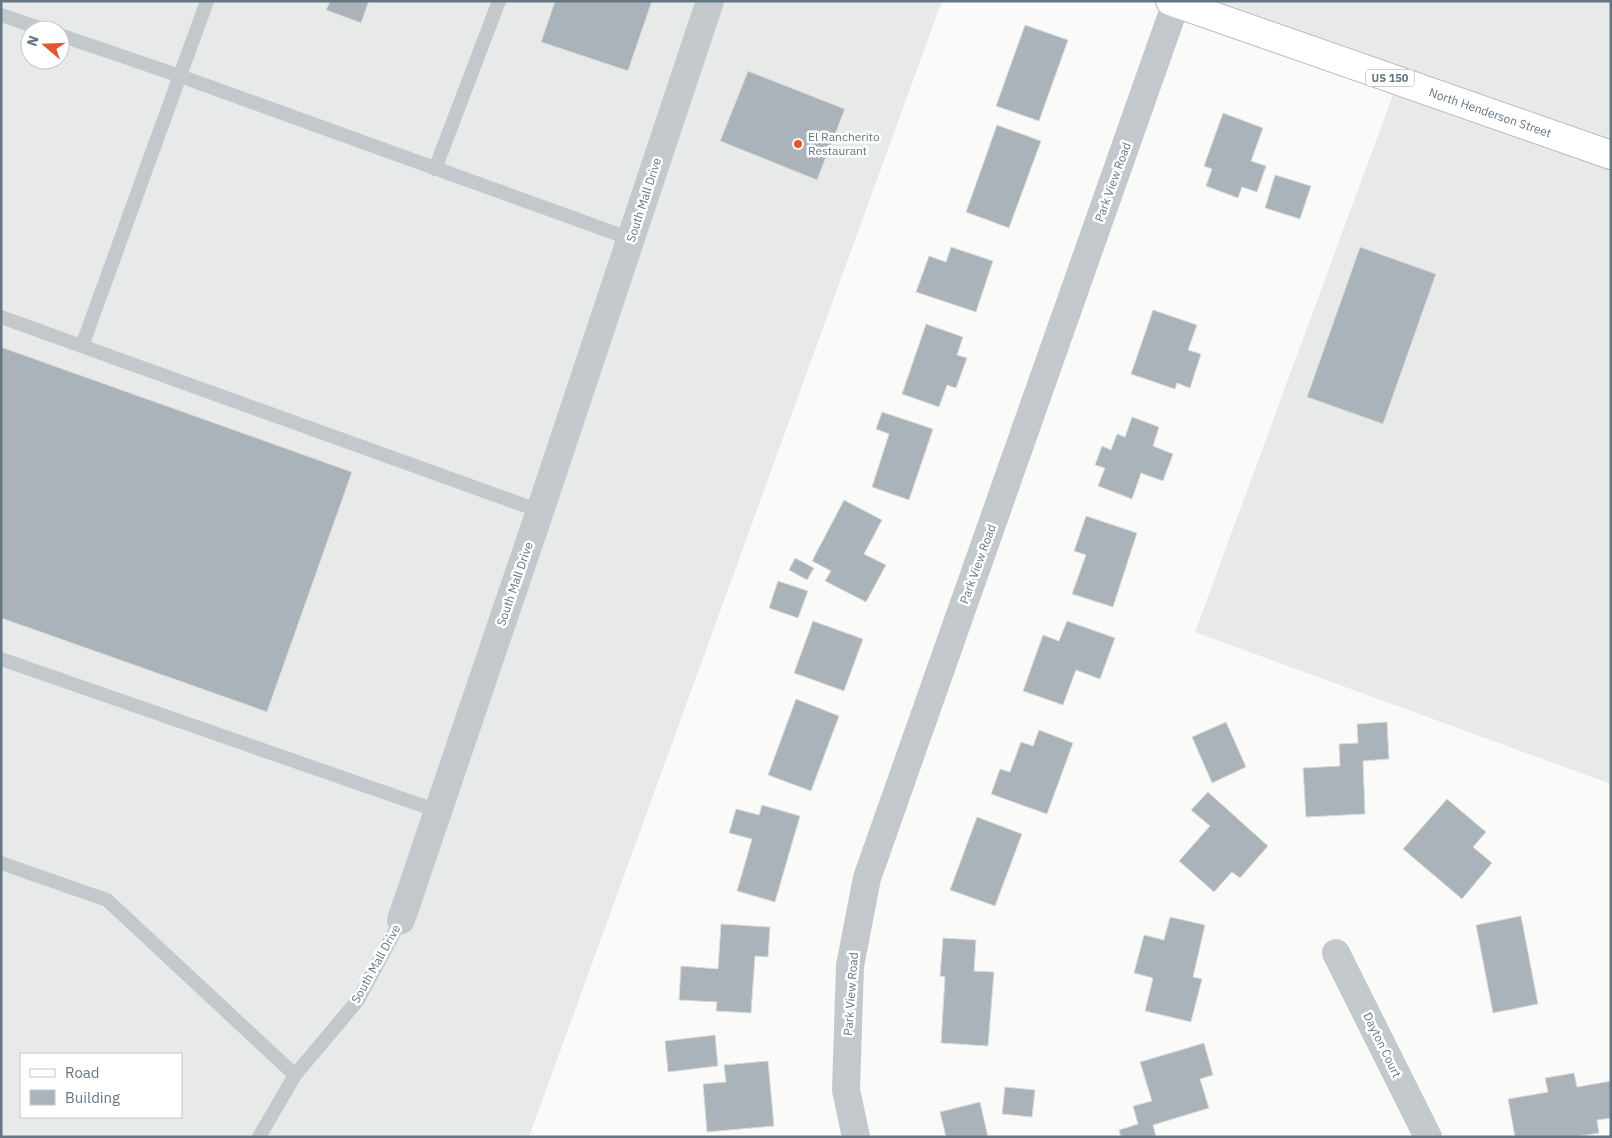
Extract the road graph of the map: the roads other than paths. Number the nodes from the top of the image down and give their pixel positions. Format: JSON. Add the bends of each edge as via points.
{"nodes":[{"id":1,"x":207,"y":1,"type":"edge"},
{"id":2,"x":499,"y":1,"type":"edge"},
{"id":3,"x":710,"y":1,"type":"edge"},
{"id":4,"x":1173,"y":2,"type":"edge"},
{"id":5,"x":1,"y":15,"type":"edge"},
{"id":6,"x":20,"y":21,"type":"edge"},
{"id":7,"x":70,"y":38,"type":"edge"},
{"id":8,"x":180,"y":76,"type":"junction"},
{"id":9,"x":1611,"y":155,"type":"edge"},
{"id":10,"x":435,"y":168,"type":"junction"},
{"id":11,"x":631,"y":238,"type":"junction"},
{"id":12,"x":1,"y":317,"type":"edge"},
{"id":13,"x":82,"y":346,"type":"junction"},
{"id":14,"x":540,"y":512,"type":"junction"},
{"id":15,"x":1,"y":659,"type":"edge"},
{"id":16,"x":438,"y":811,"type":"junction"},
{"id":17,"x":1,"y":863,"type":"edge"},
{"id":18,"x":401,"y":920,"type":"joint"},
{"id":19,"x":1336,"y":953,"type":"dead end"},
{"id":20,"x":294,"y":1075,"type":"junction"},
{"id":21,"x":259,"y":1137,"type":"edge"},
{"id":22,"x":856,"y":1137,"type":"edge"},
{"id":23,"x":1428,"y":1137,"type":"edge"}],
"edges":[{"from":1,"to":8,"type":"lane"},
{"from":2,"to":10,"type":"lane"},
{"from":3,"to":11,"type":"street","name":"South Mall Drive"},
{"from":4,"to":9,"type":"main road","name":"North Henderson Street","number":"US 150"},
{"from":4,"to":22,"type":"street","name":"Park View Road","via":[[868,878],[850,966],[846,1090]]},
{"from":5,"to":6,"type":"lane"},
{"from":7,"to":8,"type":"lane"},
{"from":8,"to":10,"type":"lane"},
{"from":8,"to":13,"type":"lane"},
{"from":10,"to":11,"type":"lane"},
{"from":11,"to":14,"type":"street","name":"South Mall Drive"},
{"from":12,"to":13,"type":"lane"},
{"from":13,"to":14,"type":"lane"},
{"from":14,"to":16,"type":"street","name":"South Mall Drive"},
{"from":15,"to":16,"type":"lane"},
{"from":16,"to":18,"type":"street","name":"South Mall Drive"},
{"from":17,"to":20,"type":"lane","via":[[107,900]]},
{"from":18,"to":20,"type":"lane","name":"South Mall Drive","via":[[358,1000]]},
{"from":19,"to":23,"type":"street","name":"Dayton Court"},
{"from":20,"to":21,"type":"lane","name":"South Mall Drive"}]}
